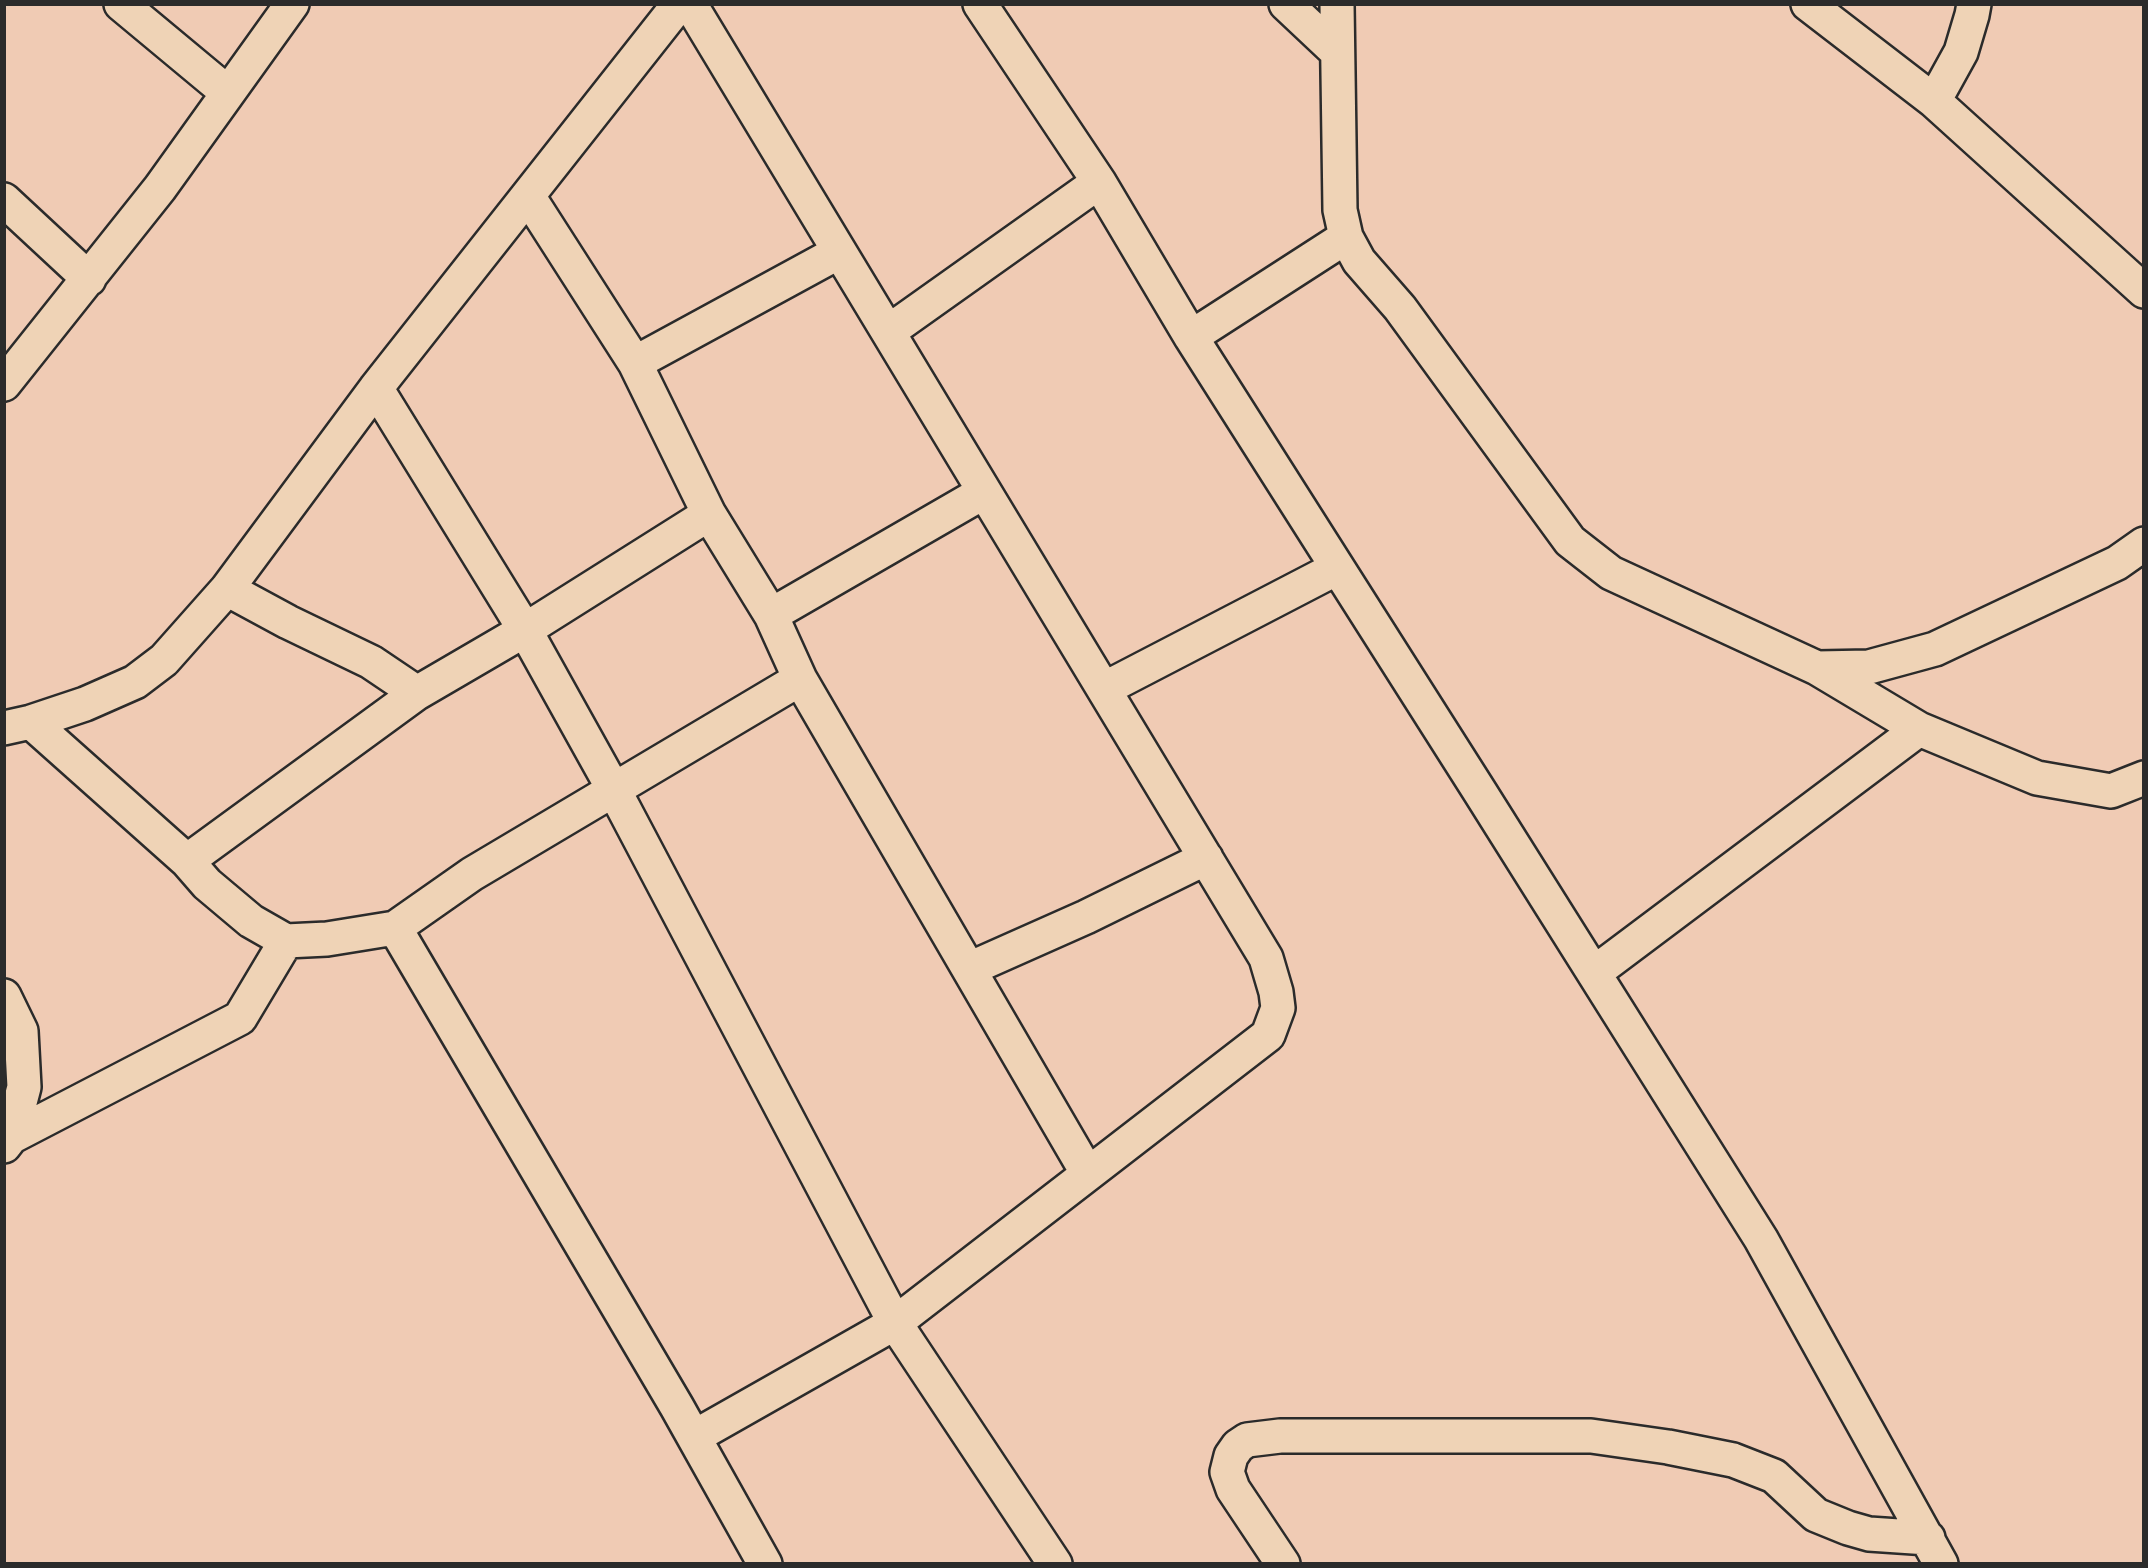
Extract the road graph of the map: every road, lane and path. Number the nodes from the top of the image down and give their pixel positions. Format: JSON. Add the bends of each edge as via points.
{"nodes":[{"id":1,"x":121,"y":4,"type":"edge"},
{"id":2,"x":292,"y":4,"type":"edge"},
{"id":3,"x":679,"y":4,"type":"edge"},
{"id":4,"x":690,"y":4,"type":"edge"},
{"id":5,"x":980,"y":4,"type":"edge"},
{"id":6,"x":1286,"y":4,"type":"edge"},
{"id":7,"x":1336,"y":4,"type":"edge"},
{"id":8,"x":1808,"y":4,"type":"edge"},
{"id":9,"x":1974,"y":4,"type":"edge"},
{"id":10,"x":1337,"y":52,"type":"junction"},
{"id":11,"x":228,"y":93,"type":"junction"},
{"id":12,"x":1934,"y":101,"type":"junction"},
{"id":13,"x":1099,"y":182,"type":"junction"},
{"id":14,"x":528,"y":196,"type":"junction"},
{"id":15,"x":4,"y":200,"type":"edge"},
{"id":16,"x":1346,"y":237,"type":"junction"},
{"id":17,"x":839,"y":252,"type":"junction"},
{"id":18,"x":2137,"y":273,"type":"edge"},
{"id":19,"x":89,"y":279,"type":"junction"},
{"id":20,"x":888,"y":332,"type":"junction"},
{"id":21,"x":1191,"y":337,"type":"junction"},
{"id":22,"x":636,"y":363,"type":"junction"},
{"id":23,"x":4,"y":384,"type":"edge"},
{"id":24,"x":376,"y":388,"type":"junction"},
{"id":25,"x":984,"y":492,"type":"junction"},
{"id":26,"x":709,"y":514,"type":"junction"},
{"id":27,"x":2144,"y":544,"type":"edge"},
{"id":28,"x":1337,"y":568,"type":"junction"},
{"id":29,"x":227,"y":589,"type":"junction"},
{"id":30,"x":771,"y":615,"type":"junction"},
{"id":31,"x":525,"y":630,"type":"junction"},
{"id":32,"x":1817,"y":668,"type":"junction"},
{"id":33,"x":800,"y":679,"type":"junction"},
{"id":34,"x":1104,"y":689,"type":"junction"},
{"id":35,"x":417,"y":693,"type":"junction"},
{"id":36,"x":18,"y":725,"type":"edge"},
{"id":37,"x":1919,"y":729,"type":"junction"},
{"id":38,"x":2144,"y":778,"type":"edge"},
{"id":39,"x":614,"y":790,"type":"junction"},
{"id":40,"x":1206,"y":858,"type":"junction"},
{"id":41,"x":187,"y":861,"type":"junction"},
{"id":42,"x":395,"y":928,"type":"junction"},
{"id":43,"x":286,"y":941,"type":"junction"},
{"id":44,"x":969,"y":969,"type":"junction"},
{"id":45,"x":1594,"y":973,"type":"junction"},
{"id":46,"x":4,"y":996,"type":"edge"},
{"id":47,"x":8,"y":1141,"type":"edge"},
{"id":48,"x":1088,"y":1174,"type":"junction"},
{"id":49,"x":895,"y":1323,"type":"junction"},
{"id":50,"x":694,"y":1437,"type":"junction"},
{"id":51,"x":1935,"y":1551,"type":"edge"},
{"id":52,"x":765,"y":1563,"type":"edge"},
{"id":53,"x":1055,"y":1563,"type":"edge"},
{"id":54,"x":1283,"y":1563,"type":"edge"}],
"edges":[{"from":1,"to":11,"type":"street"},
{"from":2,"to":11,"type":"street"},
{"from":3,"to":14,"type":"street"},
{"from":4,"to":17,"type":"street"},
{"from":5,"to":13,"type":"street"},
{"from":6,"to":10,"type":"street"},
{"from":7,"to":10,"type":"street"},
{"from":8,"to":12,"type":"street"},
{"from":9,"to":12,"type":"street","via":[[1961,52]]},
{"from":10,"to":16,"type":"street","via":[[1340,210]]},
{"from":11,"to":19,"type":"street"},
{"from":12,"to":18,"type":"street"},
{"from":13,"to":20,"type":"street"},
{"from":13,"to":21,"type":"street"},
{"from":14,"to":22,"type":"street"},
{"from":14,"to":24,"type":"street"},
{"from":15,"to":19,"type":"street"},
{"from":16,"to":21,"type":"street"},
{"from":16,"to":32,"type":"street","via":[[1359,261],[1400,308],[1570,541],[1611,573]]},
{"from":17,"to":20,"type":"street"},
{"from":17,"to":22,"type":"street"},
{"from":19,"to":23,"type":"street"},
{"from":20,"to":25,"type":"street"},
{"from":21,"to":28,"type":"street"},
{"from":22,"to":26,"type":"street"},
{"from":24,"to":29,"type":"street"},
{"from":24,"to":31,"type":"street"},
{"from":25,"to":30,"type":"street"},
{"from":25,"to":34,"type":"street"},
{"from":26,"to":30,"type":"street"},
{"from":26,"to":31,"type":"street"},
{"from":27,"to":32,"type":"street","via":[[2117,563],[1935,649],[1869,667]]},
{"from":28,"to":34,"type":"street"},
{"from":28,"to":45,"type":"street"},
{"from":29,"to":35,"type":"street","via":[[371,662]]},
{"from":29,"to":36,"type":"street","via":[[164,660],[135,682],[85,704]]},
{"from":30,"to":33,"type":"street"},
{"from":31,"to":35,"type":"street"},
{"from":31,"to":39,"type":"street"},
{"from":32,"to":37,"type":"street"},
{"from":33,"to":39,"type":"street"},
{"from":33,"to":44,"type":"street"},
{"from":34,"to":40,"type":"street"},
{"from":35,"to":41,"type":"street"},
{"from":36,"to":41,"type":"street"},
{"from":37,"to":38,"type":"street","via":[[2037,778],[2111,791]]},
{"from":37,"to":45,"type":"street"},
{"from":39,"to":42,"type":"street","via":[[472,874]]},
{"from":39,"to":49,"type":"street"},
{"from":40,"to":44,"type":"street"},
{"from":40,"to":48,"type":"street","via":[[1266,958],[1276,992],[1275,1018],[1268,1035]]},
{"from":41,"to":43,"type":"street","via":[[207,884],[252,921]]},
{"from":42,"to":43,"type":"street"},
{"from":42,"to":50,"type":"street"},
{"from":43,"to":47,"type":"street","via":[[240,1018]]},
{"from":44,"to":48,"type":"street"},
{"from":45,"to":51,"type":"street","via":[[1761,1239]]},
{"from":46,"to":47,"type":"street","via":[[21,1031],[24,1087]]},
{"from":48,"to":49,"type":"street"},
{"from":49,"to":50,"type":"street"},
{"from":49,"to":53,"type":"street"},
{"from":50,"to":52,"type":"street"},
{"from":51,"to":54,"type":"street","via":[[1848,1528],[1816,1515],[1774,1476],[1733,1460],[1668,1447],[1591,1436],[1281,1436],[1246,1440],[1231,1456],[1227,1472],[1233,1489]]}]}
